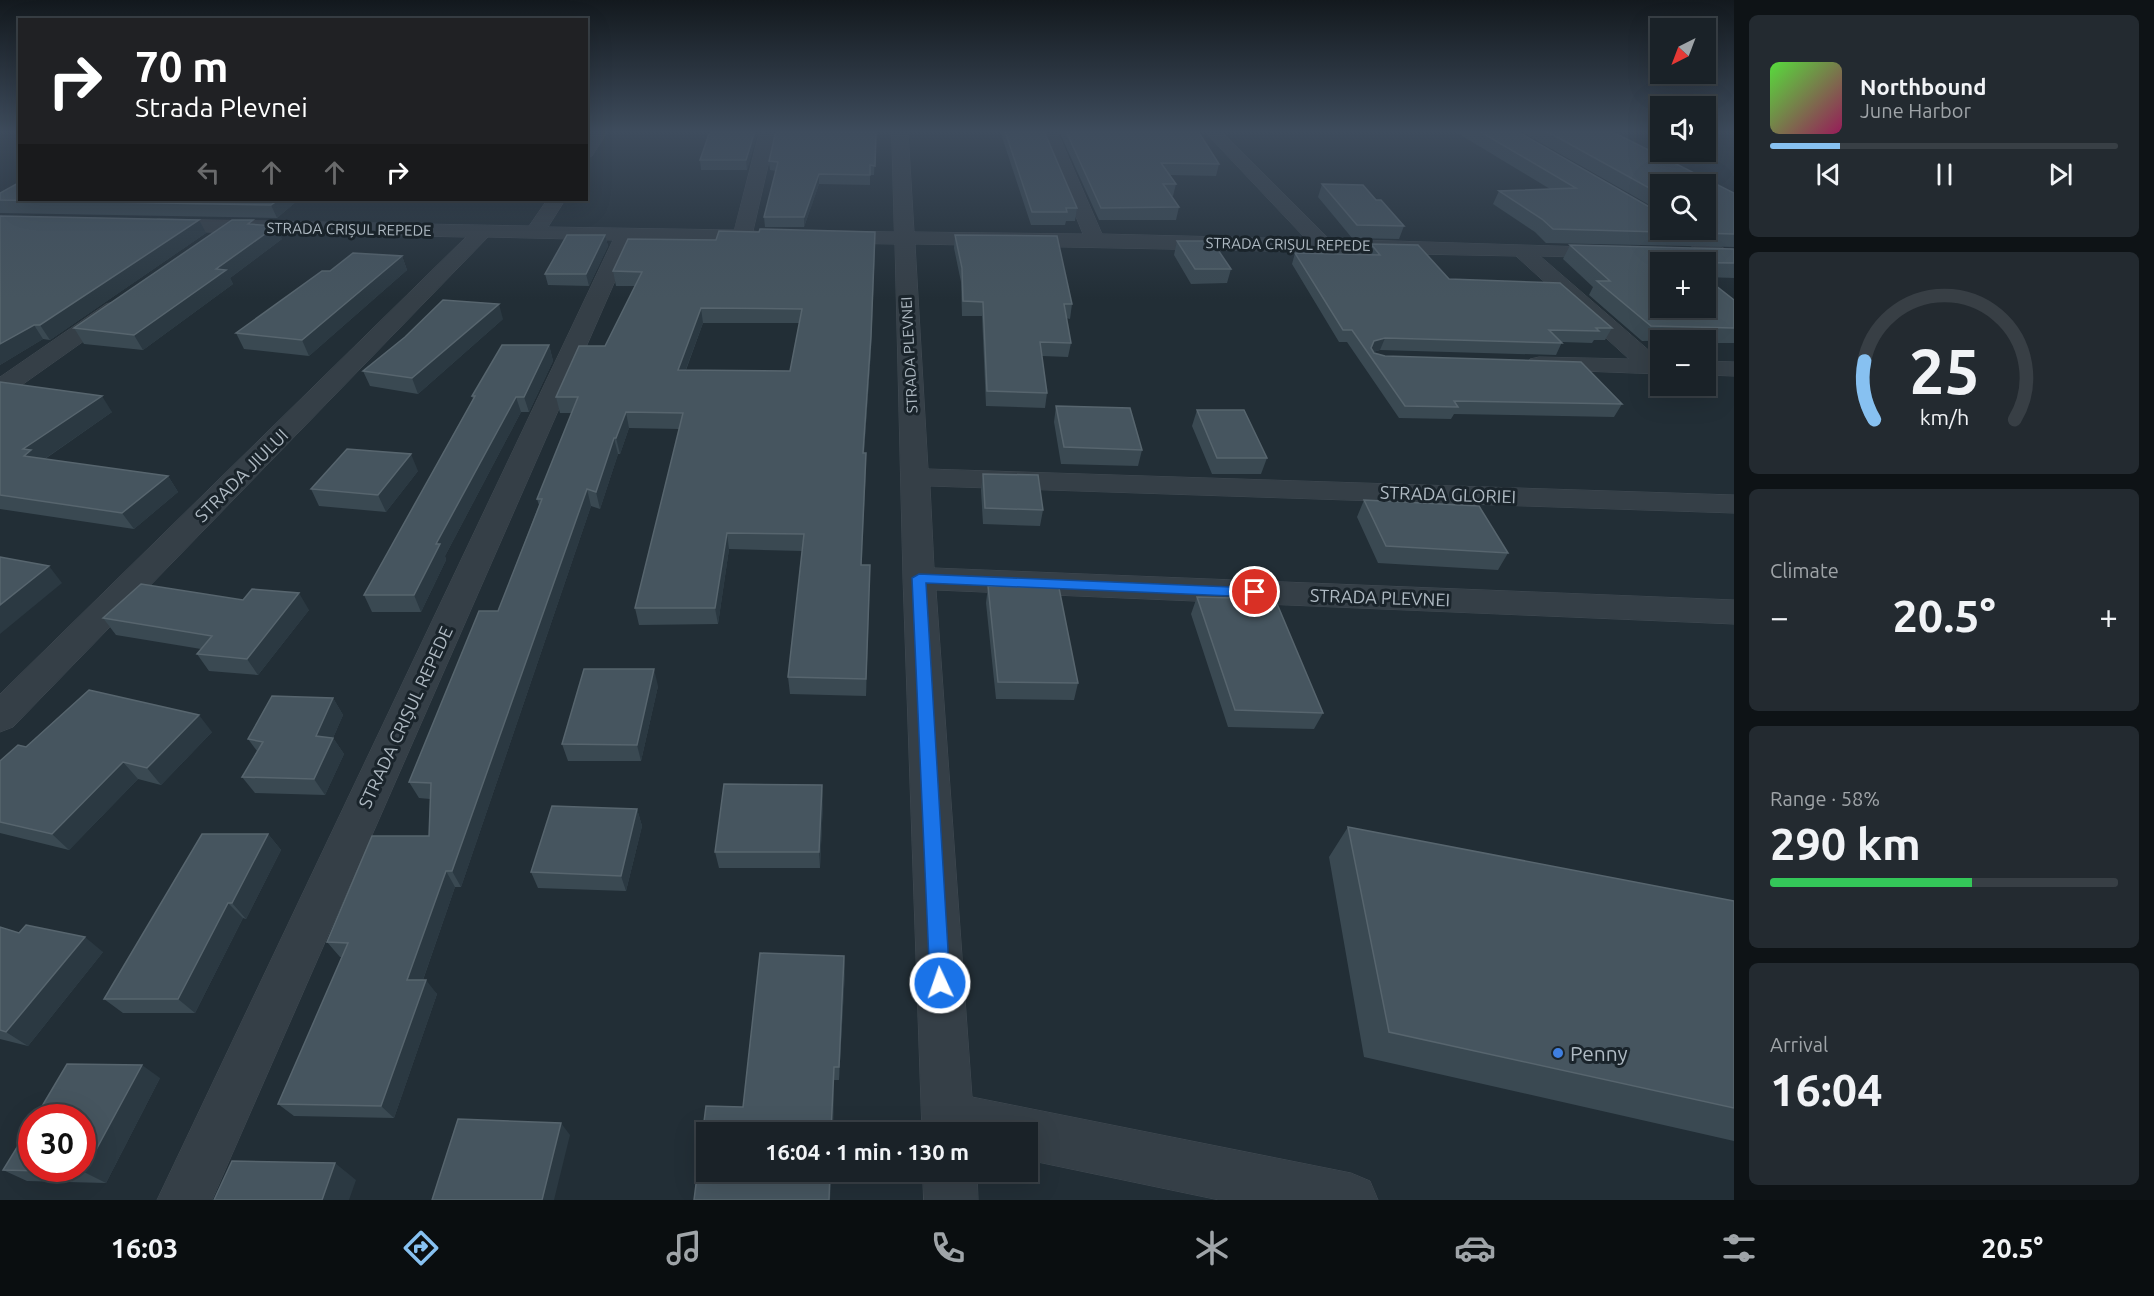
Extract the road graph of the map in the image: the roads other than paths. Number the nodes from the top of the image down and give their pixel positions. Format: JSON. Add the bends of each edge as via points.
{"nodes":[{"id":1,"x":754,"y":187,"type":"edge"},
{"id":2,"x":902,"y":187,"type":"edge"},
{"id":3,"x":1072,"y":187,"type":"edge"},
{"id":4,"x":1267,"y":187,"type":"edge"},
{"id":5,"x":555,"y":201,"type":"edge"},
{"id":6,"x":135,"y":224,"type":"edge"},
{"id":7,"x":233,"y":226,"type":"junction"},
{"id":8,"x":482,"y":232,"type":"junction"},
{"id":9,"x":534,"y":232,"type":"junction"},
{"id":10,"x":626,"y":234,"type":"junction"},
{"id":11,"x":742,"y":236,"type":"junction"},
{"id":12,"x":777,"y":237,"type":"edge"},
{"id":13,"x":812,"y":237,"type":"edge"},
{"id":14,"x":904,"y":238,"type":"junction"},
{"id":15,"x":1095,"y":240,"type":"junction"},
{"id":16,"x":1701,"y":240,"type":"edge"},
{"id":17,"x":1715,"y":240,"type":"edge"},
{"id":18,"x":1323,"y":244,"type":"junction"},
{"id":19,"x":204,"y":246,"type":"edge"},
{"id":20,"x":1521,"y":250,"type":"junction"},
{"id":21,"x":1626,"y":252,"type":"edge"},
{"id":22,"x":1729,"y":252,"type":"edge"},
{"id":23,"x":136,"y":294,"type":"edge"},
{"id":24,"x":1650,"y":362,"type":"edge"},
{"id":25,"x":1522,"y":363,"type":"edge"},
{"id":26,"x":1650,"y":367,"type":"edge"},
{"id":27,"x":1716,"y":368,"type":"edge"},
{"id":28,"x":1734,"y":369,"type":"edge"},
{"id":29,"x":0,"y":389,"type":"edge"},
{"id":30,"x":915,"y":477,"type":"junction"},
{"id":31,"x":1734,"y":504,"type":"edge"},
{"id":32,"x":919,"y":578,"type":"junction"},
{"id":33,"x":1734,"y":612,"type":"edge"},
{"id":34,"x":0,"y":717,"type":"edge"},
{"id":35,"x":947,"y":1122,"type":"edge"},
{"id":36,"x":1038,"y":1136,"type":"edge"},
{"id":37,"x":950,"y":1182,"type":"edge"},
{"id":38,"x":184,"y":1200,"type":"edge"},
{"id":39,"x":951,"y":1200,"type":"edge"},
{"id":40,"x":1351,"y":1200,"type":"edge"}],
"edges":[{"from":1,"to":11,"type":"street"},
{"from":2,"to":14,"type":"street","name":"STRADA PLEVNEI"},
{"from":3,"to":15,"type":"street"},
{"from":4,"to":18,"type":"street"},
{"from":5,"to":9,"type":"street"},
{"from":6,"to":7,"type":"street","name":"STRADA CRIȘUL REPEDE"},
{"from":7,"to":8,"type":"street","name":"STRADA CRIȘUL REPEDE"},
{"from":7,"to":19,"type":"street"},
{"from":8,"to":9,"type":"street","name":"STRADA CRIȘUL REPEDE"},
{"from":8,"to":34,"type":"street","name":"STRADA JIULUI"},
{"from":9,"to":10,"type":"street","name":"STRADA CRIȘUL REPEDE"},
{"from":10,"to":11,"type":"street","name":"STRADA CRIȘUL REPEDE"},
{"from":10,"to":38,"type":"street","name":"STRADA CRIȘUL REPEDE"},
{"from":11,"to":12,"type":"street","name":"STRADA CRIȘUL REPEDE"},
{"from":13,"to":14,"type":"street","name":"STRADA CRIȘUL REPEDE"},
{"from":14,"to":15,"type":"street","name":"STRADA CRIȘUL REPEDE"},
{"from":14,"to":30,"type":"street","name":"STRADA PLEVNEI"},
{"from":15,"to":18,"type":"street","name":"STRADA CRIȘUL REPEDE"},
{"from":16,"to":22,"type":"street"},
{"from":17,"to":22,"type":"street"},
{"from":18,"to":20,"type":"street","name":"STRADA CRIȘUL REPEDE"},
{"from":20,"to":21,"type":"street","name":"STRADA CRIȘUL REPEDE"},
{"from":20,"to":24,"type":"street"},
{"from":23,"to":29,"type":"street"},
{"from":25,"to":26,"type":"street"},
{"from":27,"to":28,"type":"street"},
{"from":30,"to":31,"type":"street","name":"STRADA GLORIEI"},
{"from":30,"to":32,"type":"street","name":"STRADA PLEVNEI"},
{"from":32,"to":33,"type":"street","name":"STRADA PLEVNEI"},
{"from":32,"to":35,"type":"street","name":"STRADA PLEVNEI"},
{"from":36,"to":40,"type":"street"},
{"from":37,"to":39,"type":"street"}]}
